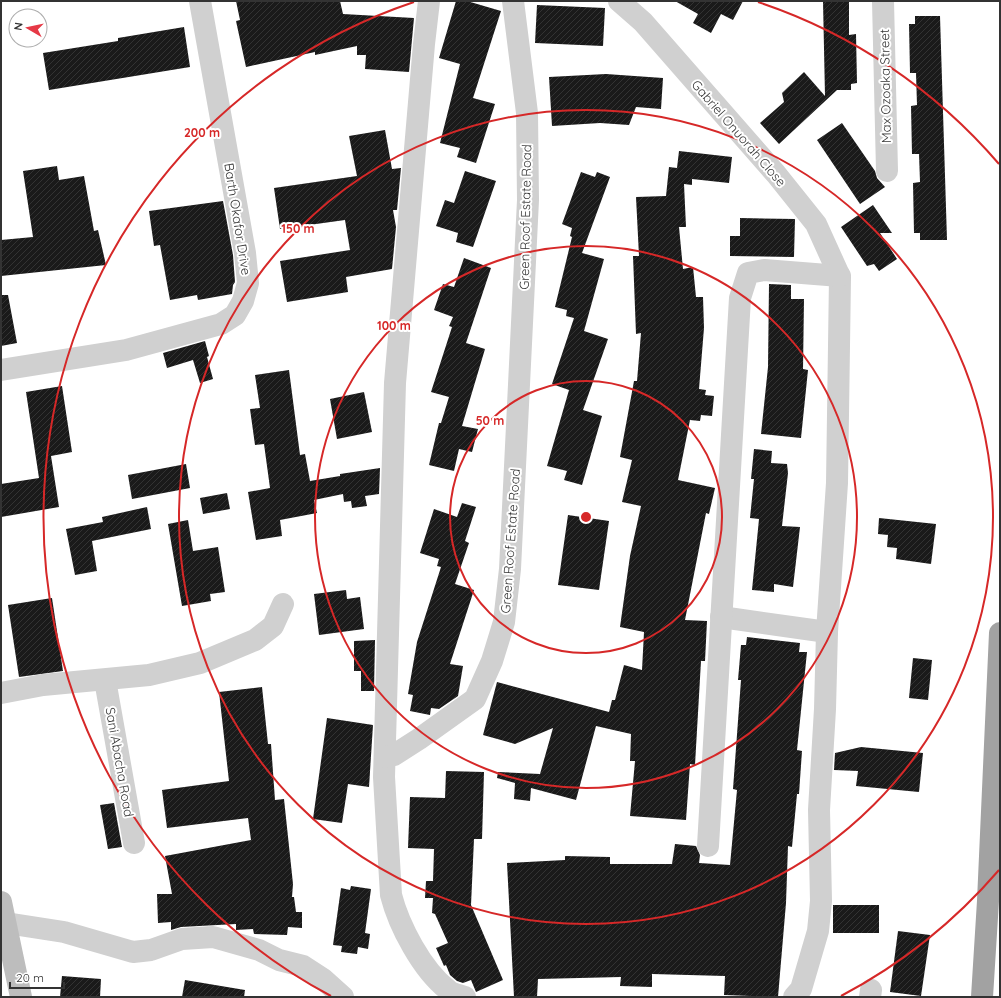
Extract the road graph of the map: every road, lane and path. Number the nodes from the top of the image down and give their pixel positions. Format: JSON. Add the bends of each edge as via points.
{"nodes":[{"id":1,"x":200,"y":1,"type":"edge"},
{"id":2,"x":429,"y":1,"type":"edge"},
{"id":3,"x":513,"y":1,"type":"edge"},
{"id":4,"x":619,"y":1,"type":"edge"},
{"id":5,"x":883,"y":1,"type":"edge"},
{"id":6,"x":887,"y":171,"type":"dead end"},
{"id":7,"x":840,"y":277,"type":"junction"},
{"id":8,"x":1,"y":370,"type":"edge"},
{"id":9,"x":283,"y":604,"type":"dead end"},
{"id":10,"x":721,"y":617,"type":"junction"},
{"id":11,"x":827,"y":632,"type":"junction"},
{"id":12,"x":1000,"y":633,"type":"edge"},
{"id":13,"x":105,"y":680,"type":"junction"},
{"id":14,"x":1,"y":693,"type":"edge"},
{"id":15,"x":385,"y":757,"type":"junction"},
{"id":16,"x":134,"y":843,"type":"dead end"},
{"id":17,"x":708,"y":846,"type":"dead end"},
{"id":18,"x":1,"y":902,"type":"edge"},
{"id":19,"x":6,"y":923,"type":"junction"},
{"id":20,"x":21,"y":997,"type":"edge"},
{"id":21,"x":343,"y":997,"type":"edge"},
{"id":22,"x":465,"y":997,"type":"edge"},
{"id":23,"x":794,"y":997,"type":"edge"},
{"id":24,"x":982,"y":997,"type":"edge"}],
"edges":[{"from":1,"to":8,"type":"street","name":"Barth Okafor Drive","via":[[245,253],[248,283],[236,315],[221,324],[126,350]]},
{"from":2,"to":15,"type":"street","via":[[395,383]]},
{"from":3,"to":15,"type":"street","name":"Green Roof Estate Road","via":[[527,112],[528,200],[510,569],[504,622],[492,661],[475,699],[419,739],[394,755]]},
{"from":4,"to":7,"type":"street","name":"Gabriel Onuorah Close","via":[[643,22],[781,180],[816,224]]},
{"from":5,"to":6,"type":"street","name":"Max Ozoaka Street"},
{"from":7,"to":10,"type":"street","via":[[764,270],[748,273],[743,285],[740,298]]},
{"from":7,"to":11,"type":"street","via":[[837,483]]},
{"from":9,"to":13,"type":"street","via":[[273,626],[255,640],[200,663],[149,675]]},
{"from":10,"to":11,"type":"street"},
{"from":10,"to":17,"type":"street"},
{"from":11,"to":23,"type":"street","via":[[819,810],[821,900],[818,931],[801,989]]},
{"from":12,"to":24,"type":"highway"},
{"from":13,"to":14,"type":"street","via":[[43,685]]},
{"from":13,"to":16,"type":"street","name":"Sani Abacha Road"},
{"from":15,"to":22,"type":"street","via":[[391,895],[396,912],[429,972],[449,991]]},
{"from":18,"to":19,"type":"main road"},
{"from":19,"to":20,"type":"main road"},
{"from":19,"to":21,"type":"street","via":[[64,932],[133,952],[151,950],[182,939],[214,938],[304,966]]}]}
